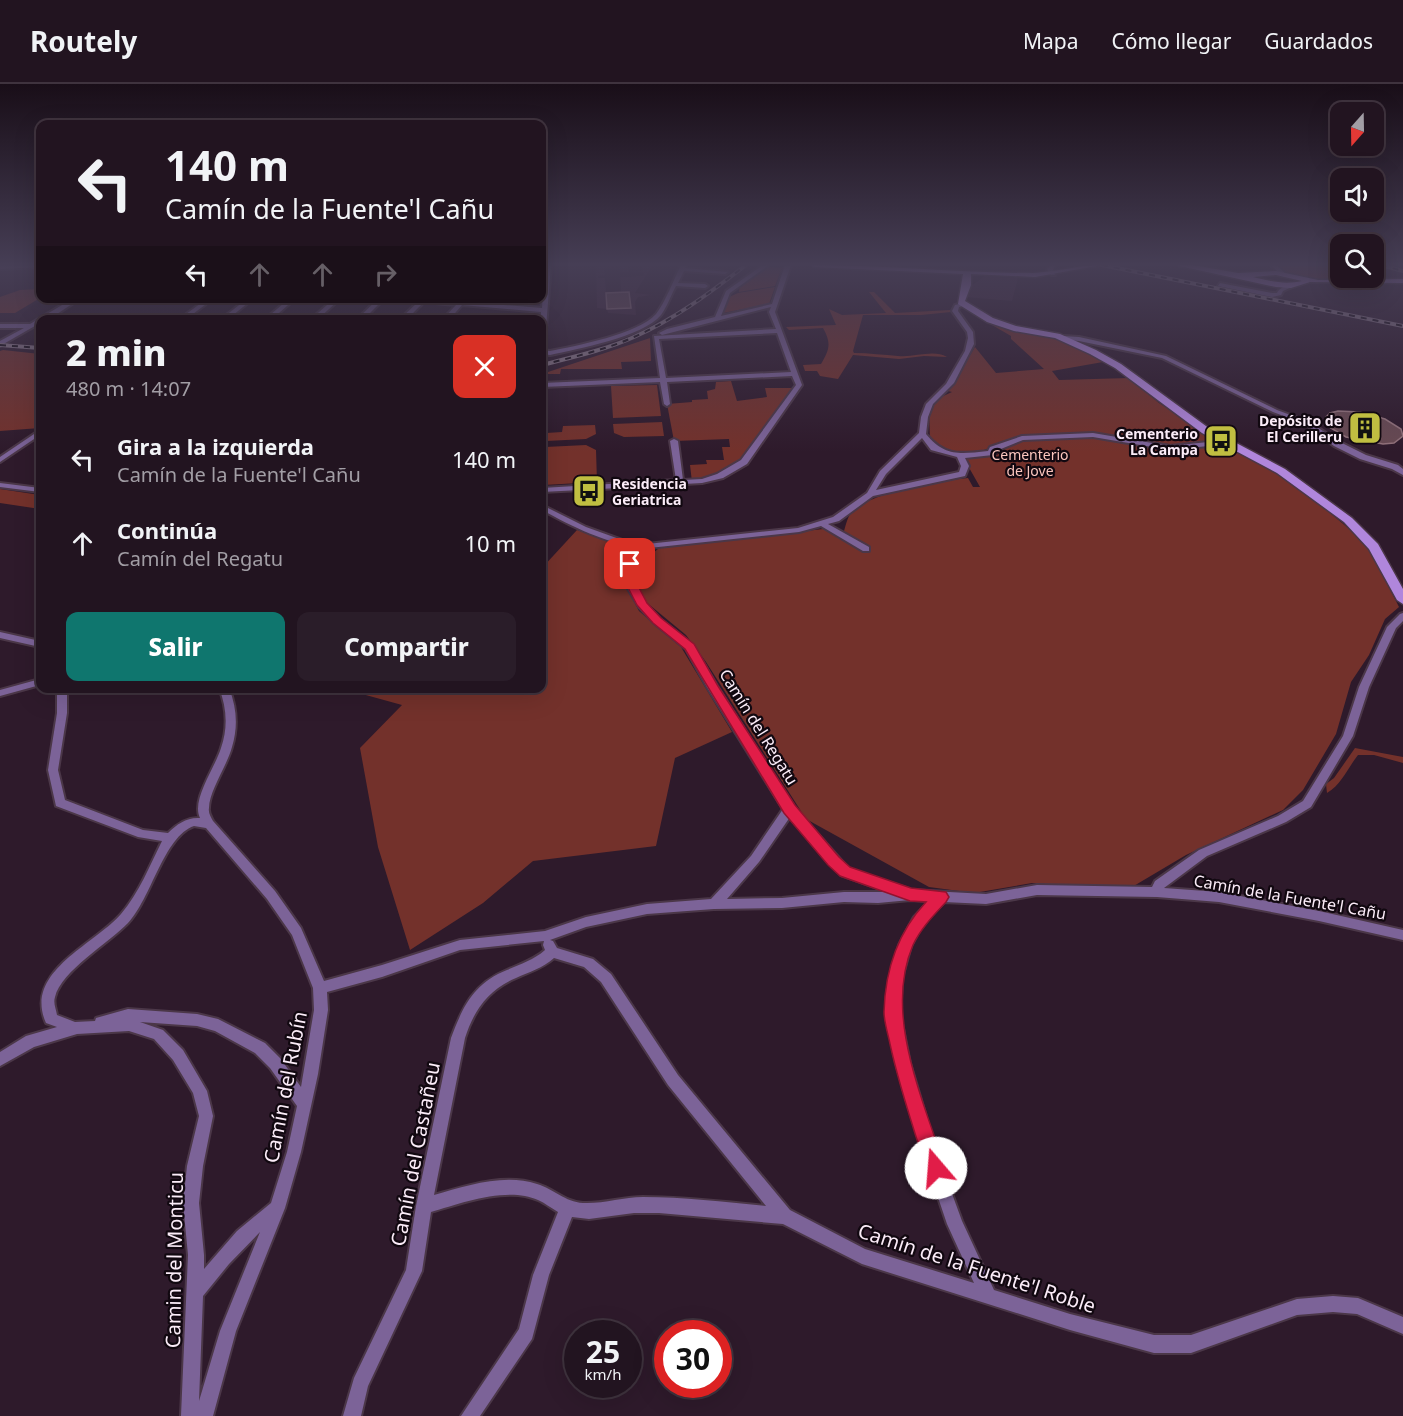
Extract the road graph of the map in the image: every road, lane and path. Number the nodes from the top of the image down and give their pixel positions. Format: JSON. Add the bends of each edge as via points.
{"nodes":[{"id":1,"x":15,"y":327,"type":"edge"},
{"id":2,"x":31,"y":327,"type":"edge"},
{"id":3,"x":639,"y":327,"type":"edge"},
{"id":4,"x":681,"y":327,"type":"edge"},
{"id":5,"x":779,"y":327,"type":"edge"},
{"id":6,"x":966,"y":327,"type":"edge"},
{"id":7,"x":1016,"y":327,"type":"edge"},
{"id":8,"x":669,"y":330,"type":"junction"},
{"id":9,"x":780,"y":331,"type":"junction"},
{"id":10,"x":18,"y":334,"type":"junction"},
{"id":11,"x":656,"y":336,"type":"junction"},
{"id":12,"x":675,"y":336,"type":"junction"},
{"id":13,"x":1063,"y":338,"type":"junction"},
{"id":14,"x":0,"y":344,"type":"edge"},
{"id":15,"x":546,"y":352,"type":"edge"},
{"id":16,"x":796,"y":374,"type":"junction"},
{"id":17,"x":664,"y":380,"type":"junction"},
{"id":18,"x":546,"y":385,"type":"edge"},
{"id":19,"x":668,"y":404,"type":"dead end"},
{"id":20,"x":922,"y":434,"type":"junction"},
{"id":21,"x":36,"y":435,"type":"edge"},
{"id":22,"x":674,"y":441,"type":"dead end"},
{"id":23,"x":1227,"y":442,"type":"junction"},
{"id":24,"x":960,"y":456,"type":"junction"},
{"id":25,"x":0,"y":459,"type":"edge"},
{"id":26,"x":1403,"y":473,"type":"edge"},
{"id":27,"x":680,"y":484,"type":"junction"},
{"id":28,"x":0,"y":485,"type":"edge"},
{"id":29,"x":36,"y":490,"type":"edge"},
{"id":30,"x":546,"y":490,"type":"edge"},
{"id":31,"x":870,"y":494,"type":"junction"},
{"id":32,"x":546,"y":509,"type":"edge"},
{"id":33,"x":823,"y":524,"type":"junction"},
{"id":34,"x":647,"y":546,"type":"junction"},
{"id":35,"x":866,"y":549,"type":"dead end"},
{"id":36,"x":1403,"y":600,"type":"edge"},
{"id":37,"x":1403,"y":616,"type":"edge"},
{"id":38,"x":0,"y":635,"type":"edge"},
{"id":39,"x":36,"y":643,"type":"edge"},
{"id":40,"x":36,"y":683,"type":"edge"},
{"id":41,"x":0,"y":693,"type":"edge"},
{"id":42,"x":62,"y":693,"type":"edge"},
{"id":43,"x":226,"y":693,"type":"edge"},
{"id":44,"x":789,"y":809,"type":"junction"},
{"id":45,"x":209,"y":824,"type":"junction"},
{"id":46,"x":170,"y":838,"type":"junction"},
{"id":47,"x":1157,"y":892,"type":"junction"},
{"id":48,"x":910,"y":895,"type":"junction"},
{"id":49,"x":941,"y":897,"type":"junction"},
{"id":50,"x":714,"y":904,"type":"junction"},
{"id":51,"x":1403,"y":935,"type":"edge"},
{"id":52,"x":545,"y":936,"type":"junction"},
{"id":53,"x":552,"y":952,"type":"junction"},
{"id":54,"x":320,"y":987,"type":"junction"},
{"id":55,"x":75,"y":1028,"type":"junction"},
{"id":56,"x":0,"y":1059,"type":"edge"},
{"id":57,"x":310,"y":1074,"type":"junction"},
{"id":58,"x":289,"y":1082,"type":"junction"},
{"id":59,"x":303,"y":1102,"type":"junction"},
{"id":60,"x":424,"y":1206,"type":"junction"},
{"id":61,"x":277,"y":1208,"type":"junction"},
{"id":62,"x":567,"y":1210,"type":"junction"},
{"id":63,"x":783,"y":1216,"type":"junction"},
{"id":64,"x":195,"y":1293,"type":"junction"},
{"id":65,"x":988,"y":1297,"type":"junction"},
{"id":66,"x":1403,"y":1326,"type":"edge"},
{"id":67,"x":190,"y":1416,"type":"edge"},
{"id":68,"x":204,"y":1416,"type":"edge"},
{"id":69,"x":352,"y":1416,"type":"edge"},
{"id":70,"x":470,"y":1416,"type":"edge"}],
"edges":[{"from":1,"to":10,"type":"street"},
{"from":2,"to":10,"type":"street"},
{"from":3,"to":15,"type":"street","via":[[602,342]]},
{"from":4,"to":8,"type":"street"},
{"from":5,"to":9,"type":"street"},
{"from":6,"to":20,"type":"street","via":[[973,341],[969,354],[947,388],[928,407]]},
{"from":7,"to":13,"type":"street"},
{"from":8,"to":11,"type":"street"},
{"from":8,"to":12,"type":"street"},
{"from":9,"to":12,"type":"street"},
{"from":9,"to":16,"type":"street"},
{"from":10,"to":14,"type":"street"},
{"from":11,"to":12,"type":"street"},
{"from":11,"to":17,"type":"street"},
{"from":13,"to":23,"type":"street","via":[[1118,366],[1183,416]]},
{"from":13,"to":26,"type":"street","via":[[1164,357],[1307,423],[1363,457]]},
{"from":16,"to":17,"type":"street"},
{"from":16,"to":27,"type":"street","via":[[797,390],[744,462],[720,476]]},
{"from":17,"to":18,"type":"street"},
{"from":17,"to":19,"type":"street"},
{"from":20,"to":24,"type":"street","via":[[934,448]]},
{"from":20,"to":31,"type":"street","via":[[883,473]]},
{"from":21,"to":25,"type":"street"},
{"from":22,"to":27,"type":"street"},
{"from":23,"to":24,"type":"street","via":[[1170,448],[1093,435],[1022,438],[990,453]]},
{"from":23,"to":36,"type":"street","via":[[1281,471],[1348,520],[1374,547]]},
{"from":24,"to":31,"type":"street","via":[[962,474]]},
{"from":27,"to":30,"type":"street"},
{"from":28,"to":29,"type":"street"},
{"from":31,"to":33,"type":"street"},
{"from":32,"to":34,"type":"street","via":[[584,529]]},
{"from":33,"to":34,"type":"street"},
{"from":33,"to":35,"type":"street"},
{"from":34,"to":44,"type":"street","name":"Camín del Regatu","via":[[630,564],[632,589],[657,621],[690,647]]},
{"from":37,"to":47,"type":"street","via":[[1392,627],[1364,687],[1348,736],[1307,804],[1203,853],[1159,884]]},
{"from":38,"to":39,"type":"street"},
{"from":40,"to":41,"type":"street"},
{"from":42,"to":46,"type":"street","via":[[53,771],[60,803],[142,834]]},
{"from":43,"to":45,"type":"street","via":[[231,716],[226,754],[202,810]]},
{"from":44,"to":48,"type":"street","name":"Camín del Regatu","via":[[845,872]]},
{"from":44,"to":50,"type":"street","via":[[772,838]]},
{"from":45,"to":46,"type":"street","via":[[194,822],[182,826]]},
{"from":45,"to":54,"type":"street","name":"Camín del Rubín","via":[[271,895],[297,932]]},
{"from":46,"to":55,"type":"street","via":[[125,918],[66,968],[51,988],[47,1000],[51,1019]]},
{"from":47,"to":49,"type":"street","name":"Camín de la Fuente'l Cañu","via":[[1037,890],[986,899]]},
{"from":47,"to":51,"type":"street","name":"Camín de la Fuente'l Cañu","via":[[1230,899]]},
{"from":48,"to":49,"type":"street","name":"Camín de la Fuente'l Cañu"},
{"from":48,"to":50,"type":"street","name":"Camín de la Fuente'l Cañu"},
{"from":49,"to":65,"type":"street","via":[[918,921],[905,945],[896,978],[893,1014],[929,1150],[955,1224]]},
{"from":50,"to":52,"type":"street","name":"Camín de la Fuente'l Cañu","via":[[647,909],[586,922]]},
{"from":52,"to":53,"type":"street"},
{"from":52,"to":54,"type":"street","name":"Camín de la Fuente'l Cañu","via":[[460,945]]},
{"from":53,"to":60,"type":"street","name":"Camín del Castañeu","via":[[541,963],[485,988],[467,1014],[458,1038]]},
{"from":53,"to":63,"type":"street","name":"Camín de la Fuente'l Roble","via":[[588,963],[606,978],[673,1080]]},
{"from":54,"to":57,"type":"street","name":"Camín del Rubín","via":[[321,1010]]},
{"from":55,"to":56,"type":"street","via":[[31,1041]]},
{"from":55,"to":58,"type":"street","via":[[128,1015],[218,1025],[260,1048]]},
{"from":55,"to":64,"type":"street","name":"Camin del Monticu","via":[[129,1025],[158,1034],[178,1055],[200,1091],[206,1116],[191,1203]]},
{"from":57,"to":58,"type":"street"},
{"from":57,"to":59,"type":"street","name":"Camín del Rubín"},
{"from":58,"to":59,"type":"street"},
{"from":59,"to":61,"type":"street","name":"Camín del Rubín","via":[[294,1152]]},
{"from":60,"to":62,"type":"street","via":[[476,1192],[517,1187],[535,1190]]},
{"from":60,"to":69,"type":"street","name":"Camín del Castañeu","via":[[414,1271],[360,1384]]},
{"from":61,"to":64,"type":"street","via":[[253,1224],[225,1253]]},
{"from":61,"to":68,"type":"street","name":"Camín del Rubín","via":[[228,1331]]},
{"from":62,"to":63,"type":"street","via":[[672,1205]]},
{"from":62,"to":70,"type":"street","via":[[541,1275],[526,1333]]},
{"from":63,"to":65,"type":"street","name":"Camín de la Fuente'l Roble","via":[[862,1256]]},
{"from":64,"to":67,"type":"street","name":"Camin del Monticu"},
{"from":65,"to":66,"type":"street","name":"Camín de la Fuente'l Roble","via":[[1154,1344],[1191,1344],[1297,1307],[1321,1305],[1358,1306]]}]}
